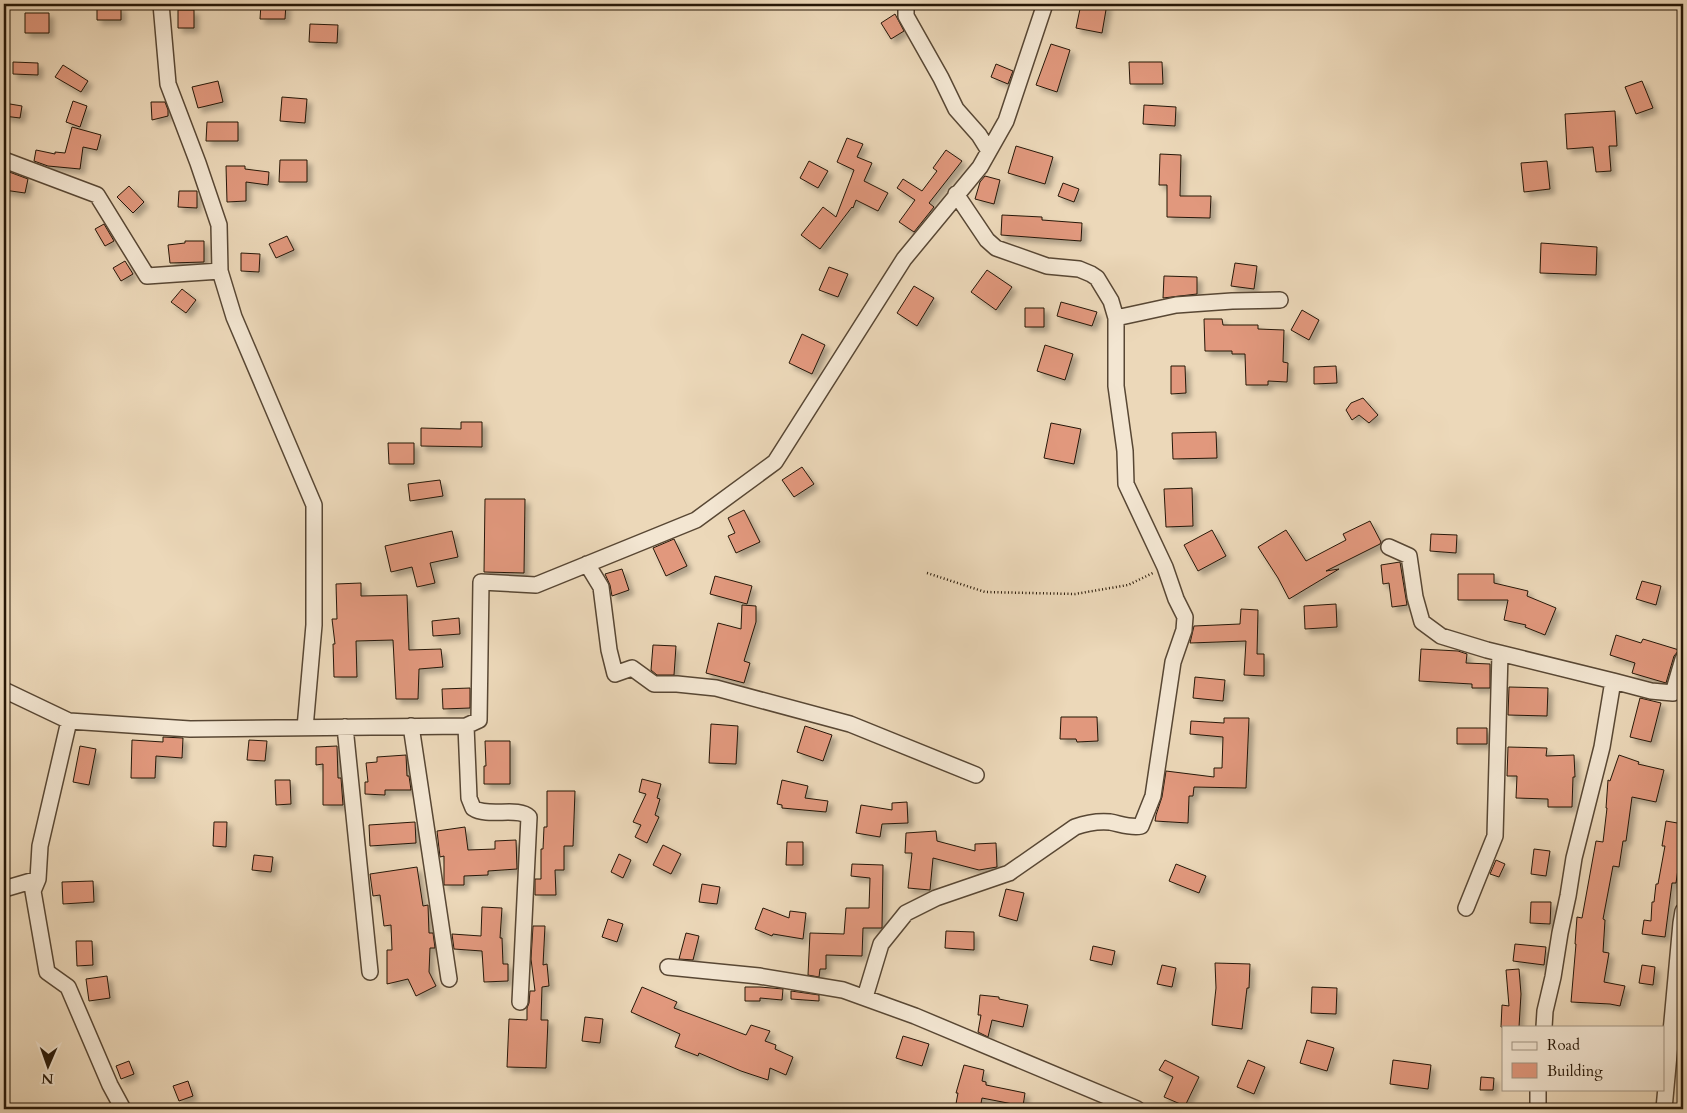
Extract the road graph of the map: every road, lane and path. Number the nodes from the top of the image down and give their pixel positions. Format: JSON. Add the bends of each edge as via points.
{"nodes":[{"id":1,"x":161,"y":4,"type":"edge"},
{"id":2,"x":906,"y":4,"type":"edge"},
{"id":3,"x":1045,"y":4,"type":"edge"},
{"id":4,"x":989,"y":151,"type":"junction"},
{"id":5,"x":4,"y":160,"type":"edge"},
{"id":6,"x":956,"y":194,"type":"junction"},
{"id":7,"x":220,"y":271,"type":"junction"},
{"id":8,"x":1280,"y":300,"type":"dead end"},
{"id":9,"x":1116,"y":318,"type":"junction"},
{"id":10,"x":1388,"y":547,"type":"dead end"},
{"id":11,"x":587,"y":564,"type":"junction"},
{"id":12,"x":1165,"y":567,"type":"junction"},
{"id":13,"x":927,"y":573,"type":"dead end"},
{"id":14,"x":1500,"y":653,"type":"junction"},
{"id":15,"x":1683,"y":659,"type":"edge"},
{"id":16,"x":1613,"y":681,"type":"junction"},
{"id":17,"x":4,"y":690,"type":"edge"},
{"id":18,"x":69,"y":721,"type":"junction"},
{"id":19,"x":411,"y":726,"type":"junction"},
{"id":20,"x":466,"y":726,"type":"junction"},
{"id":21,"x":305,"y":728,"type":"junction"},
{"id":22,"x":345,"y":728,"type":"junction"},
{"id":23,"x":976,"y":775,"type":"dead end"},
{"id":24,"x":38,"y":879,"type":"junction"},
{"id":25,"x":4,"y":890,"type":"edge"},
{"id":26,"x":1466,"y":908,"type":"dead end"},
{"id":27,"x":1683,"y":911,"type":"edge"},
{"id":28,"x":668,"y":968,"type":"dead end"},
{"id":29,"x":370,"y":972,"type":"dead end"},
{"id":30,"x":449,"y":979,"type":"dead end"},
{"id":31,"x":865,"y":997,"type":"junction"},
{"id":32,"x":520,"y":1002,"type":"dead end"},
{"id":33,"x":1544,"y":1026,"type":"edge"},
{"id":34,"x":1538,"y":1090,"type":"edge"},
{"id":35,"x":123,"y":1109,"type":"edge"},
{"id":36,"x":1137,"y":1109,"type":"edge"},
{"id":37,"x":1538,"y":1109,"type":"edge"},
{"id":38,"x":1664,"y":1109,"type":"edge"}],
"edges":[{"from":1,"to":7,"type":"street","via":[[168,84],[219,225]]},
{"from":2,"to":4,"type":"street","via":[[906,16],[956,109]]},
{"from":3,"to":4,"type":"street","via":[[1006,121]]},
{"from":4,"to":6,"type":"street","via":[[980,167]]},
{"from":5,"to":7,"type":"street","via":[[97,195],[147,276]]},
{"from":6,"to":9,"type":"street","via":[[996,248],[1047,266],[1079,269],[1092,274],[1111,301]]},
{"from":6,"to":11,"type":"street","via":[[904,259],[775,462],[696,520]]},
{"from":7,"to":21,"type":"street","via":[[234,317],[314,505],[314,625]]},
{"from":8,"to":9,"type":"street","via":[[1176,305]]},
{"from":9,"to":12,"type":"street","via":[[1116,386],[1126,484]]},
{"from":10,"to":14,"type":"street","via":[[1409,556],[1422,622],[1441,636]]},
{"from":11,"to":20,"type":"street","via":[[536,585],[481,582],[479,720]]},
{"from":11,"to":23,"type":"street","via":[[601,587],[615,674],[632,668],[654,684],[716,688],[850,724]]},
{"from":12,"to":13,"type":"path","via":[[1128,585],[1075,594],[985,592]]},
{"from":12,"to":31,"type":"street","via":[[1184,617],[1184,630],[1173,662],[1153,796],[1141,826],[1108,822],[1074,826],[1009,873],[936,898],[906,913],[882,944]]},
{"from":14,"to":16,"type":"street"},
{"from":14,"to":26,"type":"street","via":[[1495,836]]},
{"from":15,"to":16,"type":"street","via":[[1673,693]]},
{"from":16,"to":33,"type":"street","via":[[1602,747],[1574,858]]},
{"from":17,"to":18,"type":"street"},
{"from":18,"to":21,"type":"street","via":[[190,729]]},
{"from":18,"to":24,"type":"street","via":[[40,846]]},
{"from":19,"to":20,"type":"street"},
{"from":19,"to":22,"type":"street"},
{"from":19,"to":30,"type":"street"},
{"from":20,"to":32,"type":"street","via":[[473,808],[482,812],[522,813],[528,817]]},
{"from":21,"to":22,"type":"street"},
{"from":22,"to":29,"type":"street"},
{"from":24,"to":25,"type":"street"},
{"from":24,"to":35,"type":"street","via":[[33,891],[48,972],[68,987]]},
{"from":27,"to":38,"type":"street"},
{"from":28,"to":31,"type":"street","via":[[787,980]]},
{"from":31,"to":36,"type":"street"},
{"from":34,"to":37,"type":"street"}]}
